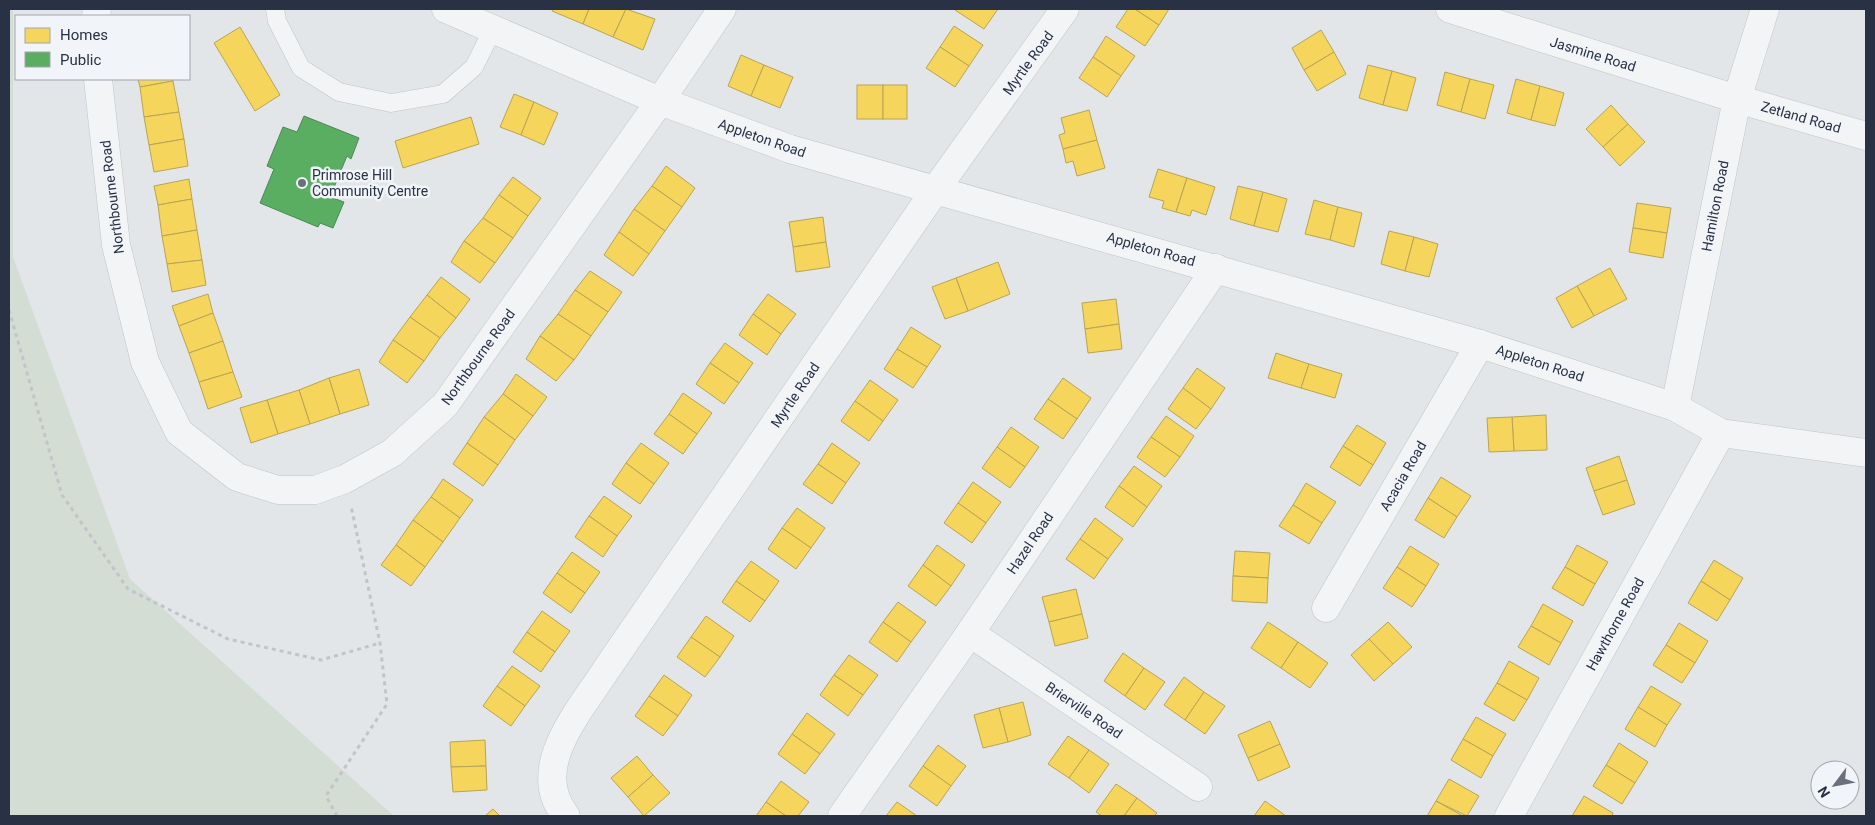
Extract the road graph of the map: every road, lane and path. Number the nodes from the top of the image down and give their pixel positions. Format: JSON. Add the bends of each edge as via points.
{"nodes":[{"id":1,"x":275,"y":9,"type":"edge"},
{"id":2,"x":446,"y":9,"type":"edge"},
{"id":3,"x":722,"y":9,"type":"edge"},
{"id":4,"x":1065,"y":9,"type":"edge"},
{"id":5,"x":1450,"y":9,"type":"edge"},
{"id":6,"x":1765,"y":9,"type":"edge"},
{"id":7,"x":494,"y":29,"type":"junction"},
{"id":8,"x":98,"y":80,"type":"edge"},
{"id":9,"x":1736,"y":99,"type":"junction"},
{"id":10,"x":660,"y":101,"type":"junction"},
{"id":11,"x":1866,"y":136,"type":"edge"},
{"id":12,"x":936,"y":189,"type":"junction"},
{"id":13,"x":1216,"y":268,"type":"junction"},
{"id":14,"x":9,"y":310,"type":"edge"},
{"id":15,"x":1480,"y":344,"type":"junction"},
{"id":16,"x":1675,"y":407,"type":"junction"},
{"id":17,"x":1721,"y":433,"type":"junction"},
{"id":18,"x":1866,"y":453,"type":"edge"},
{"id":19,"x":345,"y":479,"type":"junction"},
{"id":20,"x":1326,"y":608,"type":"dead end"},
{"id":21,"x":970,"y":633,"type":"junction"},
{"id":22,"x":380,"y":643,"type":"junction"},
{"id":23,"x":1198,"y":787,"type":"dead end"},
{"id":24,"x":337,"y":816,"type":"edge"},
{"id":25,"x":566,"y":816,"type":"edge"},
{"id":26,"x":842,"y":816,"type":"edge"},
{"id":27,"x":1509,"y":816,"type":"edge"}],
"edges":[{"from":1,"to":7,"type":"lane","via":[[276,21],[301,68],[339,92],[390,103],[443,94],[474,67]]},
{"from":2,"to":7,"type":"street","name":"Appleton Road"},
{"from":3,"to":10,"type":"street","name":"Northbourne Road"},
{"from":4,"to":12,"type":"street","name":"Myrtle Road"},
{"from":5,"to":9,"type":"street","name":"Jasmine Road"},
{"from":6,"to":9,"type":"street","name":"Hamilton Road"},
{"from":7,"to":10,"type":"street","name":"Appleton Road"},
{"from":8,"to":19,"type":"street","name":"Northbourne Road","via":[[116,245],[145,362],[179,432],[237,477],[278,490],[315,490]]},
{"from":9,"to":11,"type":"street","name":"Zetland Road"},
{"from":9,"to":16,"type":"street","name":"Hamilton Road"},
{"from":10,"to":12,"type":"street","name":"Appleton Road","via":[[790,149]]},
{"from":10,"to":19,"type":"street","name":"Northbourne Road","via":[[445,405],[392,453]]},
{"from":12,"to":13,"type":"street","name":"Appleton Road"},
{"from":12,"to":25,"type":"street","name":"Myrtle Road","via":[[606,670],[558,746],[552,768],[552,792]]},
{"from":13,"to":15,"type":"street","name":"Appleton Road"},
{"from":13,"to":21,"type":"street","name":"Hazel Road"},
{"from":14,"to":22,"type":"path","via":[[62,495],[128,589],[228,639],[321,660]]},
{"from":15,"to":16,"type":"street","name":"Appleton Road"},
{"from":15,"to":20,"type":"street","name":"Acacia Road"},
{"from":16,"to":17,"type":"street","name":"Appleton Road"},
{"from":17,"to":18,"type":"street","name":"Appleton Road"},
{"from":17,"to":27,"type":"street","name":"Hawthorne Road"},
{"from":19,"to":22,"type":"path"},
{"from":21,"to":23,"type":"street","name":"Brierville Road"},
{"from":21,"to":26,"type":"street","name":"Hazel Road"},
{"from":22,"to":24,"type":"path","via":[[387,704],[326,796]]}]}
